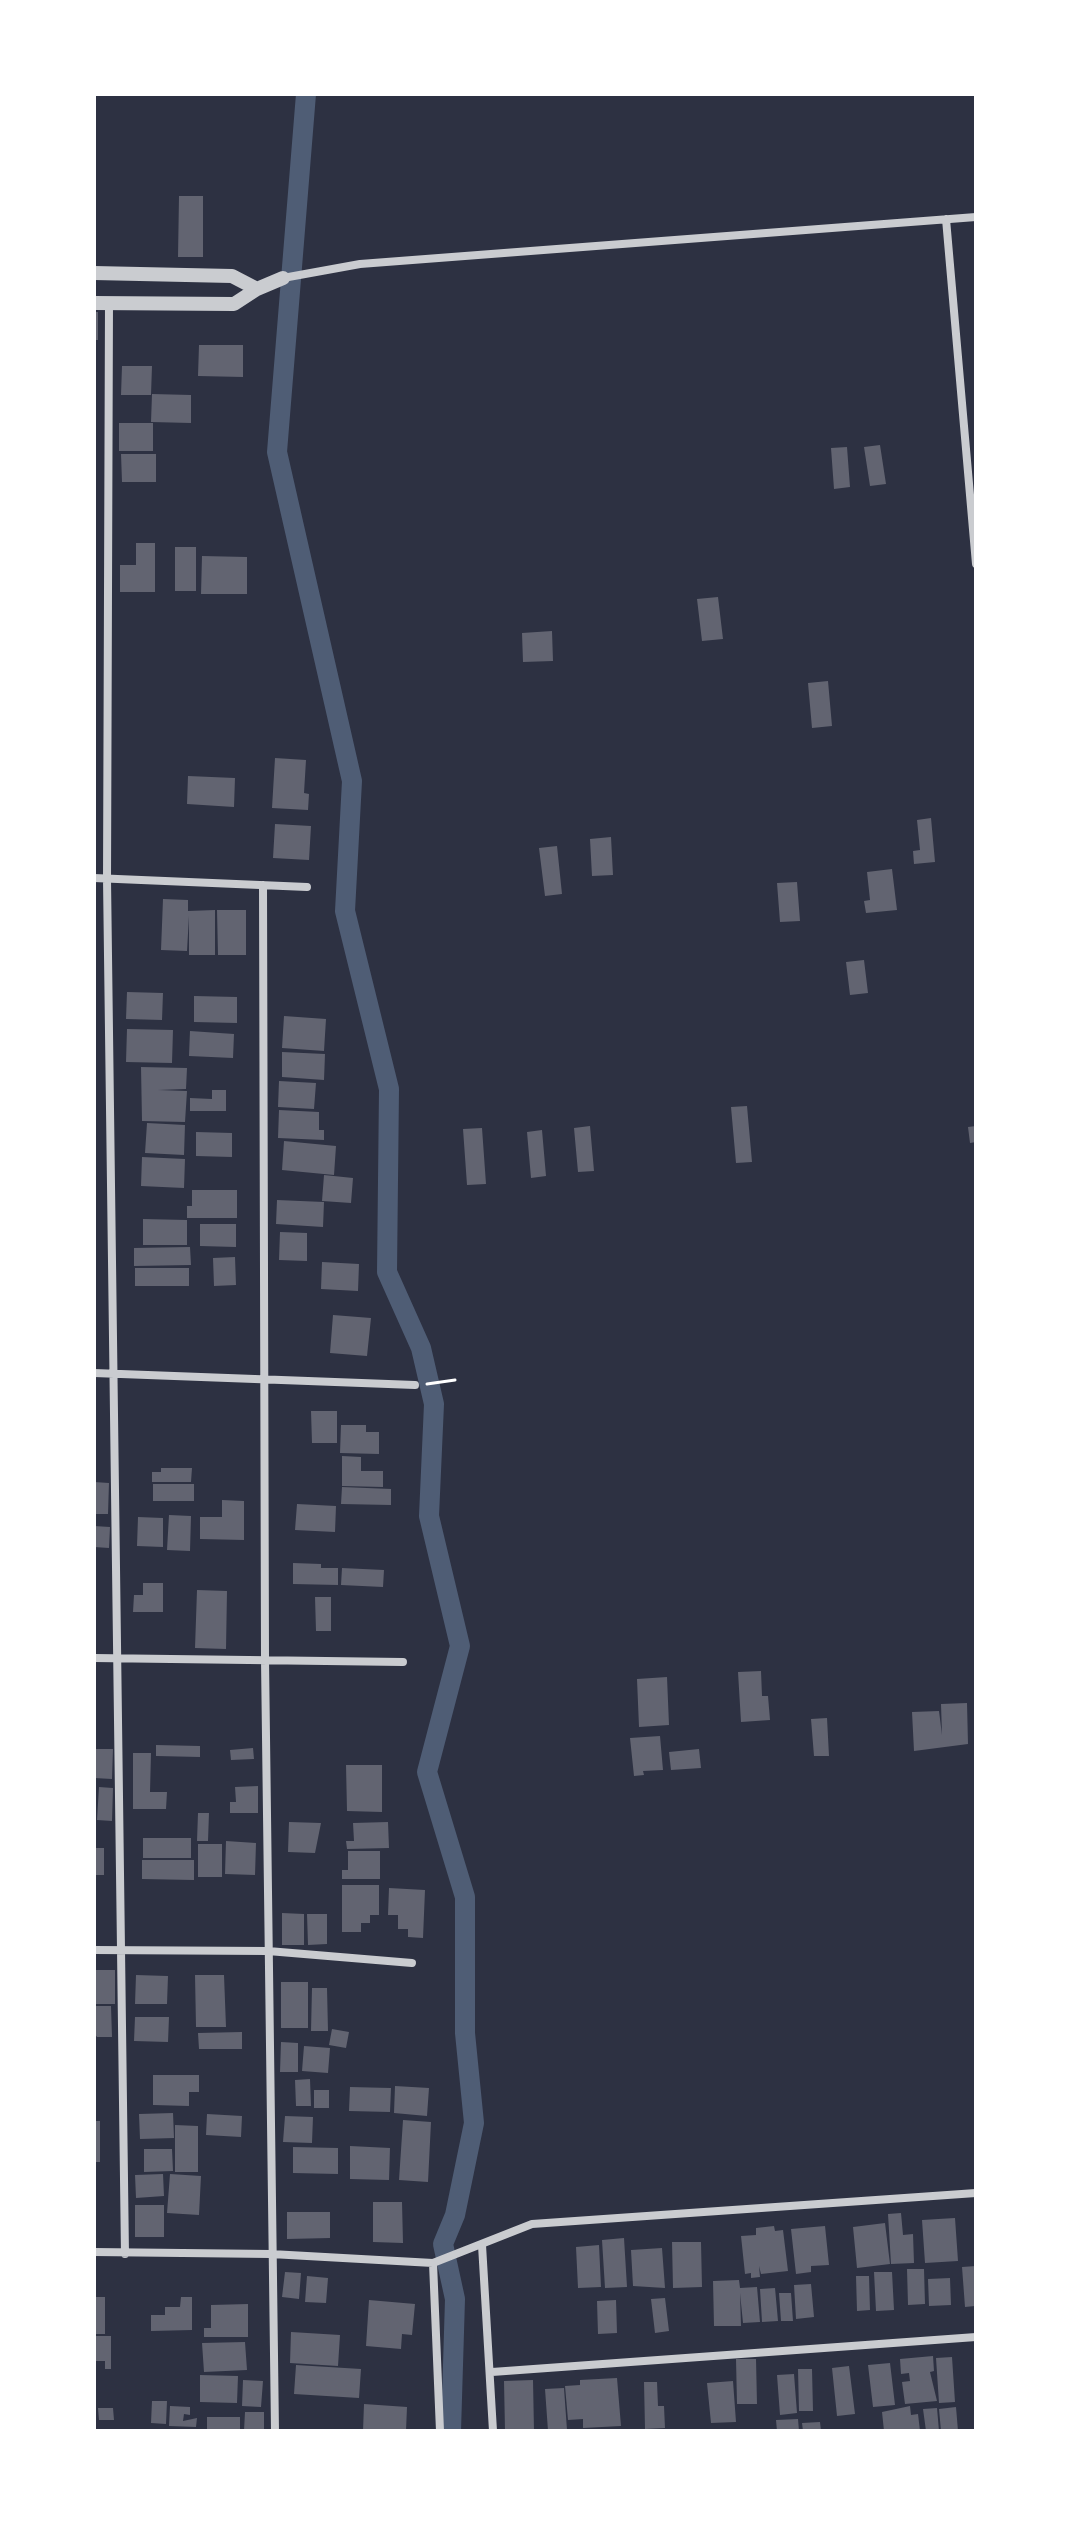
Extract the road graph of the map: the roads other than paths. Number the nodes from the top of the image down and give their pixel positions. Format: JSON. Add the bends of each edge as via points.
{"nodes":[{"id":1,"x":976,"y":217,"type":"edge"},
{"id":2,"x":946,"y":219,"type":"junction"},
{"id":3,"x":94,"y":273,"type":"edge"},
{"id":4,"x":283,"y":278,"type":"joint"},
{"id":5,"x":257,"y":289,"type":"junction"},
{"id":6,"x":102,"y":303,"type":"edge"},
{"id":7,"x":976,"y":564,"type":"edge"},
{"id":8,"x":94,"y":878,"type":"edge"},
{"id":9,"x":107,"y":879,"type":"junction"},
{"id":10,"x":263,"y":885,"type":"junction"},
{"id":11,"x":307,"y":887,"type":"dead end"},
{"id":12,"x":94,"y":1373,"type":"edge"},
{"id":13,"x":111,"y":1374,"type":"junction"},
{"id":14,"x":266,"y":1378,"type":"junction"},
{"id":15,"x":415,"y":1385,"type":"road end"},
{"id":16,"x":94,"y":1658,"type":"edge"},
{"id":17,"x":120,"y":1659,"type":"junction"},
{"id":18,"x":265,"y":1660,"type":"junction"},
{"id":19,"x":403,"y":1662,"type":"dead end"},
{"id":20,"x":94,"y":1950,"type":"edge"},
{"id":21,"x":123,"y":1951,"type":"junction"},
{"id":22,"x":268,"y":1951,"type":"junction"},
{"id":23,"x":412,"y":1963,"type":"dead end"},
{"id":24,"x":976,"y":2193,"type":"edge"},
{"id":25,"x":482,"y":2245,"type":"junction"},
{"id":26,"x":94,"y":2252,"type":"edge"},
{"id":27,"x":125,"y":2254,"type":"junction"},
{"id":28,"x":271,"y":2254,"type":"junction"},
{"id":29,"x":433,"y":2263,"type":"junction"},
{"id":30,"x":976,"y":2337,"type":"edge"},
{"id":31,"x":492,"y":2372,"type":"junction"},
{"id":32,"x":275,"y":2431,"type":"edge"},
{"id":33,"x":440,"y":2431,"type":"edge"},
{"id":34,"x":493,"y":2431,"type":"edge"}],
"edges":[{"from":1,"to":2,"type":"street"},
{"from":2,"to":4,"type":"street","via":[[360,264]]},
{"from":2,"to":7,"type":"street"},
{"from":3,"to":5,"type":"street","via":[[232,276]]},
{"from":4,"to":5,"type":"street"},
{"from":5,"to":6,"type":"street","via":[[234,304]]},
{"from":6,"to":9,"type":"street"},
{"from":8,"to":9,"type":"street"},
{"from":9,"to":10,"type":"street"},
{"from":9,"to":13,"type":"street"},
{"from":10,"to":11,"type":"street"},
{"from":10,"to":14,"type":"street"},
{"from":12,"to":13,"type":"street"},
{"from":13,"to":14,"type":"street"},
{"from":13,"to":17,"type":"street"},
{"from":14,"to":15,"type":"street"},
{"from":14,"to":18,"type":"street"},
{"from":16,"to":17,"type":"street"},
{"from":17,"to":18,"type":"street"},
{"from":17,"to":21,"type":"street"},
{"from":18,"to":19,"type":"street"},
{"from":18,"to":22,"type":"street"},
{"from":20,"to":21,"type":"street"},
{"from":21,"to":22,"type":"street"},
{"from":21,"to":27,"type":"street"},
{"from":22,"to":23,"type":"street"},
{"from":22,"to":28,"type":"street"},
{"from":24,"to":25,"type":"street","via":[[532,2224]]},
{"from":25,"to":29,"type":"street"},
{"from":25,"to":31,"type":"street"},
{"from":26,"to":27,"type":"street"},
{"from":27,"to":28,"type":"street"},
{"from":28,"to":29,"type":"street"},
{"from":28,"to":32,"type":"street"},
{"from":29,"to":33,"type":"street"},
{"from":30,"to":31,"type":"street"},
{"from":31,"to":34,"type":"street"}]}
